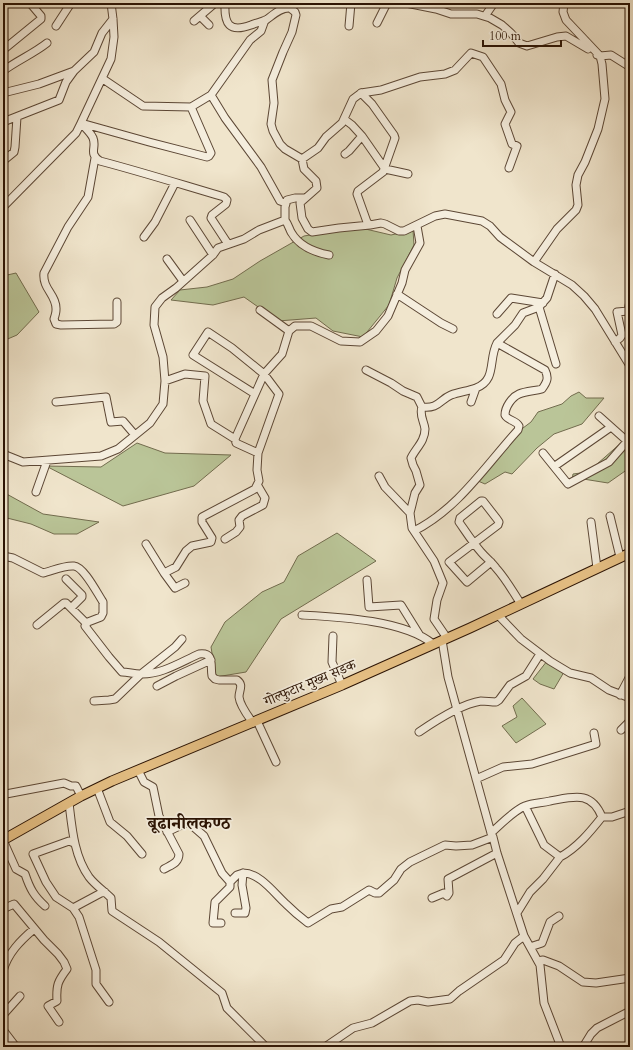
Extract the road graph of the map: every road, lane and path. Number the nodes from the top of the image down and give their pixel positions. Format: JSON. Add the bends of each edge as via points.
{"nodes":[{"id":1,"x":30,"y":3,"type":"edge"},
{"id":2,"x":70,"y":3,"type":"edge"},
{"id":3,"x":111,"y":3,"type":"edge"},
{"id":4,"x":215,"y":3,"type":"edge"},
{"id":5,"x":225,"y":3,"type":"edge"},
{"id":6,"x":351,"y":3,"type":"edge"},
{"id":7,"x":387,"y":3,"type":"edge"},
{"id":8,"x":406,"y":3,"type":"edge"},
{"id":9,"x":494,"y":3,"type":"edge"},
{"id":10,"x":564,"y":3,"type":"edge"},
{"id":11,"x":291,"y":5,"type":"edge"},
{"id":12,"x":437,"y":6,"type":"edge"},
{"id":13,"x":485,"y":16,"type":"junction"},
{"id":14,"x":114,"y":19,"type":"junction"},
{"id":15,"x":265,"y":20,"type":"junction"},
{"id":16,"x":377,"y":23,"type":"dead end"},
{"id":17,"x":209,"y":25,"type":"dead end"},
{"id":18,"x":56,"y":26,"type":"dead end"},
{"id":19,"x":349,"y":26,"type":"dead end"},
{"id":20,"x":47,"y":43,"type":"dead end"},
{"id":21,"x":3,"y":50,"type":"edge"},
{"id":22,"x":600,"y":56,"type":"junction"},
{"id":23,"x":630,"y":67,"type":"edge"},
{"id":24,"x":3,"y":71,"type":"edge"},
{"id":25,"x":74,"y":71,"type":"junction"},
{"id":26,"x":103,"y":79,"type":"junction"},
{"id":27,"x":3,"y":93,"type":"edge"},
{"id":28,"x":361,"y":93,"type":"junction"},
{"id":29,"x":211,"y":95,"type":"junction"},
{"id":30,"x":191,"y":107,"type":"junction"},
{"id":31,"x":17,"y":117,"type":"junction"},
{"id":32,"x":344,"y":119,"type":"junction"},
{"id":33,"x":3,"y":122,"type":"edge"},
{"id":34,"x":81,"y":122,"type":"junction"},
{"id":35,"x":362,"y":136,"type":"junction"},
{"id":36,"x":345,"y":154,"type":"dead end"},
{"id":37,"x":95,"y":158,"type":"junction"},
{"id":38,"x":302,"y":159,"type":"junction"},
{"id":39,"x":3,"y":161,"type":"edge"},
{"id":40,"x":509,"y":168,"type":"dead end"},
{"id":41,"x":385,"y":169,"type":"junction"},
{"id":42,"x":408,"y":174,"type":"dead end"},
{"id":43,"x":175,"y":183,"type":"junction"},
{"id":44,"x":304,"y":198,"type":"junction"},
{"id":45,"x":286,"y":203,"type":"junction"},
{"id":46,"x":3,"y":207,"type":"edge"},
{"id":47,"x":190,"y":220,"type":"dead end"},
{"id":48,"x":286,"y":220,"type":"junction"},
{"id":49,"x":370,"y":225,"type":"junction"},
{"id":50,"x":417,"y":226,"type":"junction"},
{"id":51,"x":144,"y":237,"type":"dead end"},
{"id":52,"x":228,"y":244,"type":"junction"},
{"id":53,"x":213,"y":255,"type":"junction"},
{"id":54,"x":328,"y":255,"type":"dead end"},
{"id":55,"x":167,"y":259,"type":"dead end"},
{"id":56,"x":534,"y":262,"type":"junction"},
{"id":57,"x":555,"y":274,"type":"junction"},
{"id":58,"x":183,"y":280,"type":"junction"},
{"id":59,"x":397,"y":294,"type":"junction"},
{"id":60,"x":630,"y":301,"type":"edge"},
{"id":61,"x":118,"y":302,"type":"dead end"},
{"id":62,"x":541,"y":305,"type":"junction"},
{"id":63,"x":260,"y":310,"type":"dead end"},
{"id":64,"x":629,"y":310,"type":"edge"},
{"id":65,"x":496,"y":314,"type":"dead end"},
{"id":66,"x":453,"y":329,"type":"dead end"},
{"id":67,"x":289,"y":331,"type":"junction"},
{"id":68,"x":615,"y":342,"type":"junction"},
{"id":69,"x":498,"y":343,"type":"junction"},
{"id":70,"x":556,"y":364,"type":"dead end"},
{"id":71,"x":630,"y":366,"type":"edge"},
{"id":72,"x":366,"y":370,"type":"dead end"},
{"id":73,"x":264,"y":374,"type":"junction"},
{"id":74,"x":165,"y":381,"type":"junction"},
{"id":75,"x":476,"y":388,"type":"junction"},
{"id":76,"x":255,"y":394,"type":"junction"},
{"id":77,"x":56,"y":402,"type":"dead end"},
{"id":78,"x":471,"y":402,"type":"dead end"},
{"id":79,"x":422,"y":407,"type":"junction"},
{"id":80,"x":599,"y":416,"type":"dead end"},
{"id":81,"x":611,"y":427,"type":"junction"},
{"id":82,"x":134,"y":435,"type":"junction"},
{"id":83,"x":234,"y":439,"type":"junction"},
{"id":84,"x":629,"y":439,"type":"edge"},
{"id":85,"x":258,"y":453,"type":"junction"},
{"id":86,"x":543,"y":453,"type":"dead end"},
{"id":87,"x":3,"y":454,"type":"edge"},
{"id":88,"x":47,"y":460,"type":"junction"},
{"id":89,"x":555,"y":466,"type":"junction"},
{"id":90,"x":379,"y":476,"type":"dead end"},
{"id":91,"x":258,"y":486,"type":"junction"},
{"id":92,"x":36,"y":492,"type":"dead end"},
{"id":93,"x":410,"y":513,"type":"junction"},
{"id":94,"x":610,"y":516,"type":"dead end"},
{"id":95,"x":591,"y":522,"type":"dead end"},
{"id":96,"x":414,"y":531,"type":"junction"},
{"id":97,"x":225,"y":539,"type":"dead end"},
{"id":98,"x":474,"y":543,"type":"junction"},
{"id":99,"x":146,"y":544,"type":"dead end"},
{"id":100,"x":630,"y":553,"type":"edge"},
{"id":101,"x":3,"y":556,"type":"edge"},
{"id":102,"x":620,"y":557,"type":"junction"},
{"id":103,"x":491,"y":562,"type":"junction"},
{"id":104,"x":596,"y":568,"type":"junction"},
{"id":105,"x":164,"y":573,"type":"junction"},
{"id":106,"x":66,"y":579,"type":"dead end"},
{"id":107,"x":366,"y":580,"type":"dead end"},
{"id":108,"x":185,"y":583,"type":"dead end"},
{"id":109,"x":521,"y":604,"type":"junction"},
{"id":110,"x":71,"y":608,"type":"junction"},
{"id":111,"x":302,"y":615,"type":"dead end"},
{"id":112,"x":498,"y":615,"type":"junction"},
{"id":113,"x":86,"y":623,"type":"junction"},
{"id":114,"x":37,"y":625,"type":"dead end"},
{"id":115,"x":418,"y":634,"type":"junction"},
{"id":116,"x":333,"y":636,"type":"dead end"},
{"id":117,"x":182,"y":639,"type":"dead end"},
{"id":118,"x":441,"y":641,"type":"junction"},
{"id":119,"x":540,"y":654,"type":"junction"},
{"id":120,"x":211,"y":660,"type":"junction"},
{"id":121,"x":141,"y":674,"type":"junction"},
{"id":122,"x":630,"y":676,"type":"edge"},
{"id":123,"x":342,"y":685,"type":"junction"},
{"id":124,"x":157,"y":686,"type":"dead end"},
{"id":125,"x":620,"y":695,"type":"junction"},
{"id":126,"x":630,"y":698,"type":"edge"},
{"id":127,"x":94,"y":701,"type":"dead end"},
{"id":128,"x":457,"y":710,"type":"junction"},
{"id":129,"x":630,"y":721,"type":"edge"},
{"id":130,"x":255,"y":722,"type":"junction"},
{"id":131,"x":621,"y":730,"type":"dead end"},
{"id":132,"x":419,"y":732,"type":"dead end"},
{"id":133,"x":594,"y":733,"type":"dead end"},
{"id":134,"x":276,"y":762,"type":"dead end"},
{"id":135,"x":138,"y":770,"type":"junction"},
{"id":136,"x":476,"y":779,"type":"junction"},
{"id":137,"x":97,"y":788,"type":"junction"},
{"id":138,"x":3,"y":793,"type":"edge"},
{"id":139,"x":81,"y":796,"type":"junction"},
{"id":140,"x":69,"y":803,"type":"junction"},
{"id":141,"x":525,"y":806,"type":"junction"},
{"id":142,"x":630,"y":811,"type":"edge"},
{"id":143,"x":602,"y":817,"type":"junction"},
{"id":144,"x":167,"y":832,"type":"junction"},
{"id":145,"x":492,"y":835,"type":"junction"},
{"id":146,"x":3,"y":840,"type":"edge"},
{"id":147,"x":74,"y":843,"type":"junction"},
{"id":148,"x":497,"y":853,"type":"junction"},
{"id":149,"x":142,"y":854,"type":"dead end"},
{"id":150,"x":560,"y":857,"type":"junction"},
{"id":151,"x":164,"y":869,"type":"dead end"},
{"id":152,"x":243,"y":873,"type":"junction"},
{"id":153,"x":230,"y":882,"type":"junction"},
{"id":154,"x":105,"y":892,"type":"junction"},
{"id":155,"x":432,"y":898,"type":"dead end"},
{"id":156,"x":45,"y":906,"type":"dead end"},
{"id":157,"x":73,"y":908,"type":"junction"},
{"id":158,"x":3,"y":909,"type":"edge"},
{"id":159,"x":235,"y":913,"type":"dead end"},
{"id":160,"x":517,"y":913,"type":"junction"},
{"id":161,"x":559,"y":916,"type":"dead end"},
{"id":162,"x":221,"y":923,"type":"dead end"},
{"id":163,"x":34,"y":929,"type":"junction"},
{"id":164,"x":524,"y":936,"type":"junction"},
{"id":165,"x":530,"y":947,"type":"junction"},
{"id":166,"x":538,"y":961,"type":"junction"},
{"id":167,"x":3,"y":971,"type":"edge"},
{"id":168,"x":630,"y":978,"type":"edge"},
{"id":169,"x":20,"y":996,"type":"dead end"},
{"id":170,"x":109,"y":1002,"type":"dead end"},
{"id":171,"x":630,"y":1011,"type":"edge"},
{"id":172,"x":3,"y":1014,"type":"edge"},
{"id":173,"x":59,"y":1022,"type":"dead end"},
{"id":174,"x":3,"y":1030,"type":"edge"},
{"id":175,"x":16,"y":1047,"type":"edge"},
{"id":176,"x":266,"y":1047,"type":"edge"},
{"id":177,"x":325,"y":1047,"type":"edge"},
{"id":178,"x":561,"y":1047,"type":"edge"},
{"id":179,"x":583,"y":1047,"type":"edge"}],
"edges":[{"from":1,"to":21,"type":"street","via":[[41,19]]},
{"from":2,"to":18,"type":"street"},
{"from":3,"to":14,"type":"street"},
{"from":4,"to":17,"type":"street","via":[[197,18]]},
{"from":5,"to":15,"type":"street","via":[[229,26],[248,26]]},
{"from":6,"to":19,"type":"street"},
{"from":7,"to":16,"type":"street"},
{"from":8,"to":12,"type":"street"},
{"from":9,"to":13,"type":"street"},
{"from":10,"to":22,"type":"street","via":[[563,12],[566,20]]},
{"from":11,"to":15,"type":"street"},
{"from":11,"to":38,"type":"street","via":[[296,15],[290,40],[272,80],[274,103],[271,124],[285,150]]},
{"from":12,"to":13,"type":"street","via":[[451,14]]},
{"from":13,"to":22,"type":"street","via":[[502,25],[523,46],[566,36]]},
{"from":14,"to":25,"type":"street","via":[[102,33],[94,52]]},
{"from":14,"to":26,"type":"street","via":[[112,59]]},
{"from":15,"to":29,"type":"street","via":[[261,31],[250,40]]},
{"from":20,"to":24,"type":"street"},
{"from":22,"to":23,"type":"street","via":[[611,55]]},
{"from":22,"to":56,"type":"street","via":[[605,99],[598,129],[578,175],[578,205]]},
{"from":25,"to":27,"type":"street","via":[[39,84]]},
{"from":25,"to":31,"type":"street","via":[[66,82],[59,100]]},
{"from":26,"to":30,"type":"street","via":[[143,106]]},
{"from":26,"to":34,"type":"street"},
{"from":28,"to":32,"type":"street","via":[[353,99]]},
{"from":28,"to":40,"type":"street","via":[[381,90],[420,77],[445,74],[455,70],[471,53],[483,57],[501,84],[511,112],[505,124],[512,144],[517,146]]},
{"from":28,"to":41,"type":"street","via":[[395,137]]},
{"from":29,"to":30,"type":"street"},
{"from":29,"to":45,"type":"street","via":[[224,118],[261,167],[280,201]]},
{"from":30,"to":34,"type":"street","via":[[211,153],[207,157]]},
{"from":31,"to":33,"type":"street"},
{"from":31,"to":39,"type":"street","via":[[14,152]]},
{"from":32,"to":35,"type":"street"},
{"from":32,"to":38,"type":"street","via":[[340,126],[326,136],[318,148]]},
{"from":34,"to":37,"type":"street","via":[[93,138]]},
{"from":34,"to":46,"type":"street","via":[[76,133]]},
{"from":35,"to":36,"type":"street"},
{"from":35,"to":41,"type":"street"},
{"from":37,"to":43,"type":"street"},
{"from":37,"to":61,"type":"street","via":[[88,197],[68,227],[44,273],[43,281],[54,300],[56,324],[114,324],[118,319]]},
{"from":38,"to":44,"type":"street","via":[[304,169],[316,181],[317,188]]},
{"from":41,"to":42,"type":"street"},
{"from":41,"to":49,"type":"street","via":[[357,194]]},
{"from":43,"to":51,"type":"street","via":[[155,222]]},
{"from":43,"to":52,"type":"street","via":[[224,197],[226,204],[211,218]]},
{"from":44,"to":45,"type":"street","via":[[287,200]]},
{"from":44,"to":49,"type":"street","via":[[300,203],[302,218],[312,232]]},
{"from":45,"to":48,"type":"street"},
{"from":47,"to":53,"type":"street"},
{"from":48,"to":52,"type":"street"},
{"from":48,"to":54,"type":"street","via":[[299,244]]},
{"from":49,"to":50,"type":"street","via":[[385,224],[399,231]]},
{"from":50,"to":56,"type":"street","via":[[435,216],[445,214],[482,221]]},
{"from":50,"to":59,"type":"street","via":[[420,243],[404,270]]},
{"from":52,"to":53,"type":"street","via":[[218,248]]},
{"from":53,"to":58,"type":"street"},
{"from":55,"to":58,"type":"street"},
{"from":56,"to":57,"type":"street"},
{"from":57,"to":62,"type":"street","via":[[547,298]]},
{"from":57,"to":68,"type":"street","via":[[584,296]]},
{"from":58,"to":74,"type":"street","via":[[154,306],[154,325],[163,357]]},
{"from":59,"to":66,"type":"street"},
{"from":59,"to":67,"type":"street","via":[[388,316],[376,331],[360,342],[341,341],[311,326],[295,326]]},
{"from":60,"to":64,"type":"street"},
{"from":62,"to":65,"type":"street","via":[[511,298]]},
{"from":62,"to":69,"type":"street","via":[[523,313]]},
{"from":62,"to":70,"type":"street"},
{"from":63,"to":67,"type":"street"},
{"from":64,"to":68,"type":"street","via":[[617,312],[622,335]]},
{"from":67,"to":73,"type":"street","via":[[282,354]]},
{"from":68,"to":71,"type":"street"},
{"from":69,"to":75,"type":"street","via":[[493,351],[487,383]]},
{"from":69,"to":96,"type":"street","via":[[545,370],[547,382],[542,389],[519,394],[509,404],[506,408],[506,418],[517,422],[518,430],[464,494],[427,524]]},
{"from":72,"to":79,"type":"street","via":[[417,397]]},
{"from":73,"to":76,"type":"street"},
{"from":73,"to":76,"type":"street","via":[[208,332],[193,355]]},
{"from":73,"to":85,"type":"street","via":[[279,394]]},
{"from":74,"to":82,"type":"street","via":[[163,404],[150,423]]},
{"from":74,"to":83,"type":"street","via":[[185,374],[206,376],[202,402],[211,424]]},
{"from":75,"to":78,"type":"street"},
{"from":75,"to":79,"type":"street","via":[[450,395],[437,406]]},
{"from":76,"to":83,"type":"street"},
{"from":77,"to":82,"type":"street","via":[[106,397],[111,422],[123,421]]},
{"from":79,"to":93,"type":"street","via":[[420,412],[424,435],[411,458],[420,485]]},
{"from":80,"to":81,"type":"street"},
{"from":81,"to":84,"type":"street"},
{"from":81,"to":89,"type":"street"},
{"from":82,"to":88,"type":"street","via":[[118,449],[101,456]]},
{"from":83,"to":85,"type":"street","via":[[236,443]]},
{"from":84,"to":89,"type":"street","via":[[609,462],[568,484]]},
{"from":85,"to":91,"type":"street"},
{"from":86,"to":89,"type":"street"},
{"from":87,"to":88,"type":"street","via":[[23,462]]},
{"from":88,"to":92,"type":"street"},
{"from":90,"to":93,"type":"street"},
{"from":91,"to":97,"type":"street","via":[[265,498],[263,505],[242,516],[239,520],[239,529]]},
{"from":91,"to":105,"type":"street","via":[[202,518],[212,538],[211,542],[192,546],[176,567]]},
{"from":93,"to":96,"type":"street"},
{"from":94,"to":102,"type":"street"},
{"from":95,"to":104,"type":"street"},
{"from":96,"to":118,"type":"street","via":[[434,561],[442,583],[434,619]]},
{"from":98,"to":98,"type":"street","via":[[459,520],[478,502],[483,501],[499,522]]},
{"from":98,"to":103,"type":"street"},
{"from":98,"to":103,"type":"street","via":[[449,562],[467,582]]},
{"from":99,"to":105,"type":"street"},
{"from":100,"to":102,"type":"main road","name":"गोल्फुटार मुख्य सडक"},
{"from":101,"to":113,"type":"street","via":[[13,558],[43,573],[68,566],[80,568],[104,607],[101,617]]},
{"from":102,"to":104,"type":"main road","name":"गोल्फुटार मुख्य सडक"},
{"from":103,"to":109,"type":"street"},
{"from":104,"to":109,"type":"main road","name":"गोल्फुटार मुख्य सडक"},
{"from":105,"to":108,"type":"street","via":[[175,588]]},
{"from":106,"to":110,"type":"street","via":[[82,594]]},
{"from":107,"to":115,"type":"street","via":[[369,607],[401,605]]},
{"from":109,"to":112,"type":"main road","name":"गोल्फुटार मुख्य सडक"},
{"from":110,"to":113,"type":"street"},
{"from":110,"to":114,"type":"street","via":[[66,603],[61,604]]},
{"from":111,"to":115,"type":"street","via":[[334,616]]},
{"from":112,"to":118,"type":"main road","name":"गोल्फुटार मुख्य सडक"},
{"from":112,"to":119,"type":"street"},
{"from":113,"to":121,"type":"street","via":[[87,629],[122,672]]},
{"from":115,"to":118,"type":"street"},
{"from":116,"to":123,"type":"street","via":[[332,662]]},
{"from":117,"to":121,"type":"street"},
{"from":118,"to":123,"type":"main road","name":"गोल्फुटार मुख्य सडक"},
{"from":118,"to":128,"type":"street"},
{"from":119,"to":125,"type":"street","via":[[570,673],[591,678]]},
{"from":119,"to":128,"type":"street","via":[[526,676],[510,685],[499,700],[480,701]]},
{"from":120,"to":121,"type":"street","via":[[205,654],[199,654],[164,670]]},
{"from":120,"to":124,"type":"street"},
{"from":120,"to":130,"type":"street","via":[[212,676],[215,679],[240,682],[240,704]]},
{"from":121,"to":127,"type":"street","via":[[116,699]]},
{"from":122,"to":125,"type":"street"},
{"from":123,"to":130,"type":"main road","name":"गोल्फुटार मुख्य सडक"},
{"from":125,"to":126,"type":"street"},
{"from":128,"to":132,"type":"street","via":[[439,718]]},
{"from":128,"to":136,"type":"street"},
{"from":129,"to":131,"type":"street"},
{"from":130,"to":134,"type":"street"},
{"from":130,"to":135,"type":"main road","name":"गोल्फुटार मुख्य सडक"},
{"from":133,"to":136,"type":"street","via":[[596,744],[532,764],[503,767]]},
{"from":135,"to":137,"type":"main road","name":"गोल्फुटार मुख्य सडक"},
{"from":135,"to":144,"type":"street","via":[[144,782],[153,787],[159,816]]},
{"from":136,"to":145,"type":"street"},
{"from":137,"to":139,"type":"main road","name":"गोल्फुटार मुख्य सडक"},
{"from":137,"to":149,"type":"street","via":[[110,822],[127,836]]},
{"from":138,"to":139,"type":"street","via":[[64,783],[76,786]]},
{"from":139,"to":140,"type":"main road","name":"गोल्फुटार मुख्य सडक"},
{"from":140,"to":146,"type":"main road","name":"गोल्फुटार मुख्य सडक"},
{"from":140,"to":147,"type":"street"},
{"from":141,"to":143,"type":"street","via":[[577,796],[589,800],[599,809]]},
{"from":141,"to":145,"type":"street"},
{"from":141,"to":150,"type":"street","via":[[544,845]]},
{"from":142,"to":143,"type":"street","via":[[612,817]]},
{"from":143,"to":150,"type":"street","via":[[586,836],[567,854]]},
{"from":144,"to":151,"type":"street","via":[[179,858]]},
{"from":144,"to":153,"type":"street","via":[[188,822],[204,836],[222,872]]},
{"from":145,"to":148,"type":"street"},
{"from":145,"to":152,"type":"street","via":[[472,845],[445,845],[410,862],[378,894],[369,890],[342,907],[331,909],[308,923],[272,889],[250,873]]},
{"from":146,"to":156,"type":"street","via":[[16,869],[25,874],[34,896]]},
{"from":147,"to":154,"type":"street","via":[[89,877]]},
{"from":147,"to":157,"type":"street","via":[[69,841],[33,854],[51,891]]},
{"from":148,"to":155,"type":"street","via":[[448,879],[447,896],[444,893]]},
{"from":148,"to":160,"type":"street"},
{"from":150,"to":160,"type":"street","via":[[530,892]]},
{"from":152,"to":153,"type":"street"},
{"from":152,"to":159,"type":"street","via":[[242,885],[246,908],[245,913]]},
{"from":153,"to":162,"type":"street","via":[[230,886],[214,902],[213,923]]},
{"from":154,"to":157,"type":"street"},
{"from":154,"to":176,"type":"street","via":[[111,898],[112,911],[160,942],[222,992],[227,1008]]},
{"from":157,"to":170,"type":"street","via":[[79,917],[96,970],[96,984]]},
{"from":158,"to":163,"type":"street","via":[[14,904]]},
{"from":160,"to":164,"type":"street"},
{"from":161,"to":165,"type":"street","via":[[550,922],[542,943]]},
{"from":163,"to":167,"type":"street","via":[[19,942],[6,961]]},
{"from":163,"to":173,"type":"street","via":[[58,954],[67,969],[56,988],[57,1001],[48,1006]]},
{"from":164,"to":165,"type":"street"},
{"from":164,"to":177,"type":"street","via":[[515,943],[504,960],[450,999],[410,1001],[372,1023],[353,1028]]},
{"from":165,"to":166,"type":"street"},
{"from":166,"to":168,"type":"street","via":[[543,960],[559,966],[582,982],[596,983]]},
{"from":166,"to":178,"type":"street","via":[[544,1003]]},
{"from":169,"to":172,"type":"street"},
{"from":171,"to":179,"type":"street","via":[[597,1028]]},
{"from":174,"to":175,"type":"street"}]}
